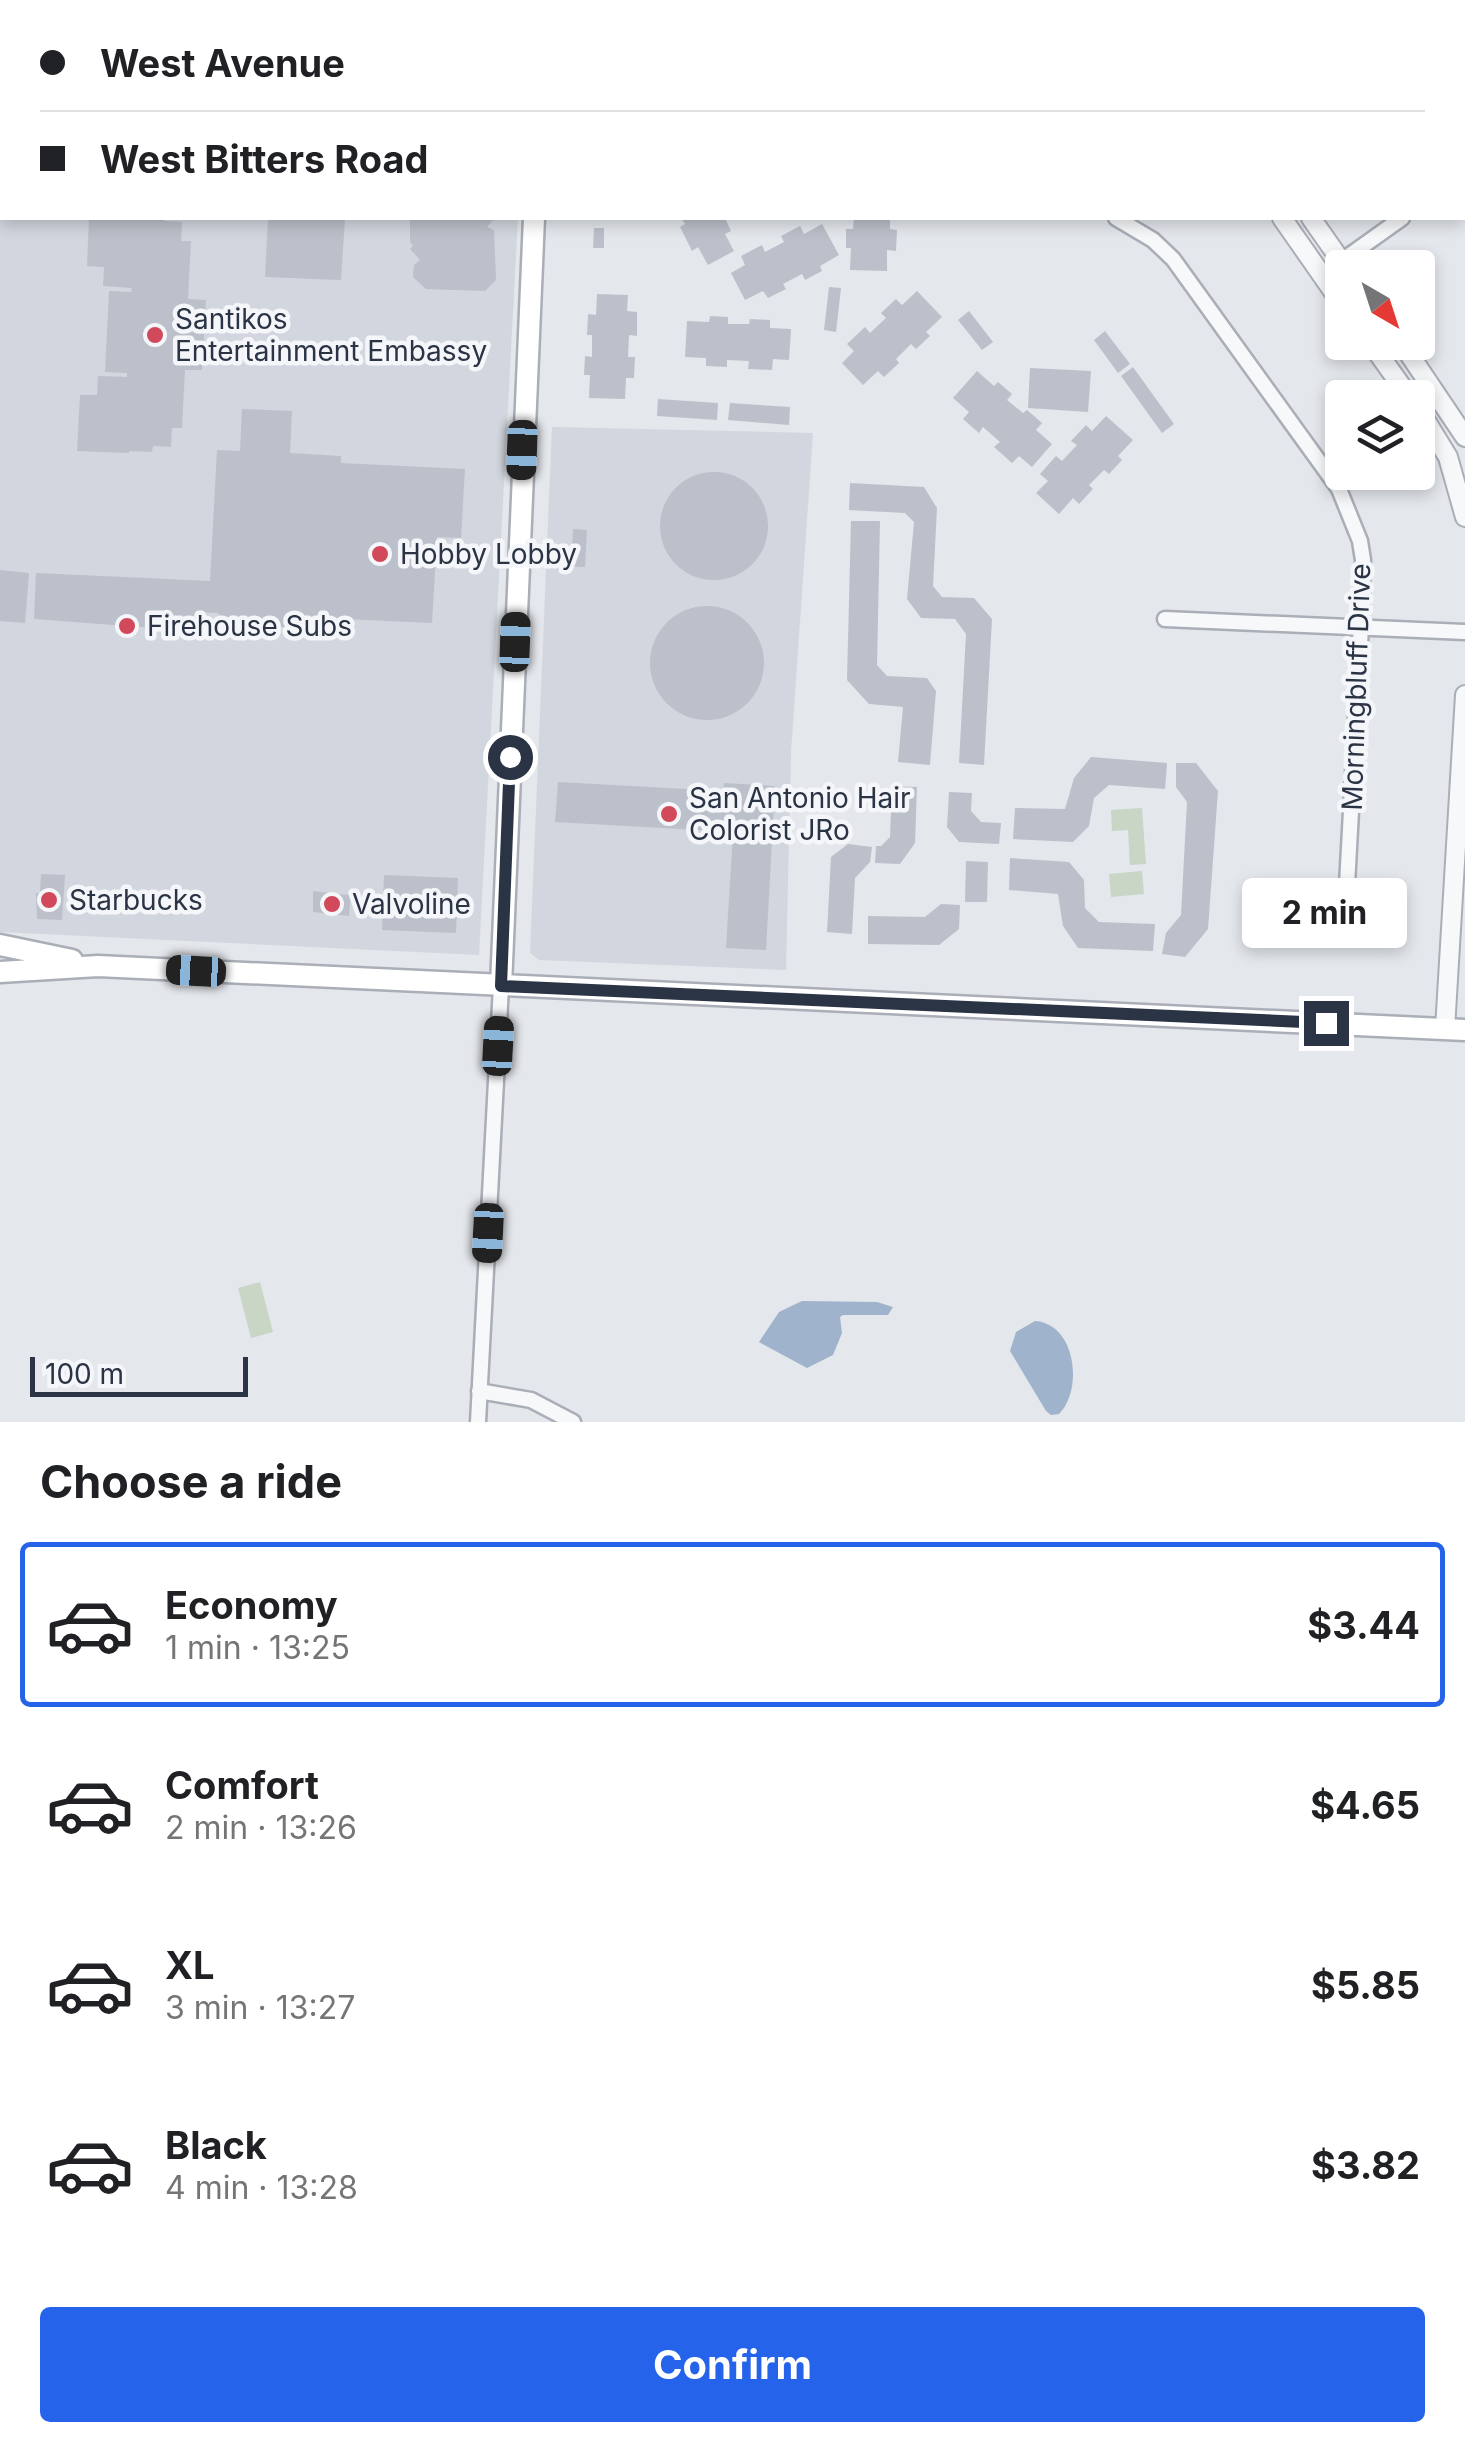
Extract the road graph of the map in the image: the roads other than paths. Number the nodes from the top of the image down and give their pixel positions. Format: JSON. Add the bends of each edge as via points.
{"nodes":[{"id":1,"x":534,"y":220,"type":"edge"},
{"id":2,"x":1119,"y":220,"type":"edge"},
{"id":3,"x":1283,"y":220,"type":"edge"},
{"id":4,"x":1312,"y":220,"type":"edge"},
{"id":5,"x":1399,"y":220,"type":"edge"},
{"id":6,"x":1334,"y":250,"type":"edge"},
{"id":7,"x":1362,"y":250,"type":"edge"},
{"id":8,"x":1325,"y":274,"type":"edge"},
{"id":9,"x":1322,"y":275,"type":"junction"},
{"id":10,"x":1325,"y":279,"type":"edge"},
{"id":11,"x":1414,"y":360,"type":"edge"},
{"id":12,"x":1435,"y":429,"type":"edge"},
{"id":13,"x":1465,"y":436,"type":"edge"},
{"id":14,"x":1456,"y":454,"type":"edge"},
{"id":15,"x":1465,"y":517,"type":"edge"},
{"id":16,"x":1165,"y":619,"type":"dead end"},
{"id":17,"x":1361,"y":626,"type":"junction"},
{"id":18,"x":1465,"y":632,"type":"edge"},
{"id":19,"x":1465,"y":696,"type":"edge"},
{"id":20,"x":1460,"y":853,"type":"edge"},
{"id":21,"x":1347,"y":885,"type":"dead end"},
{"id":22,"x":0,"y":945,"type":"edge"},
{"id":23,"x":98,"y":966,"type":"junction"},
{"id":24,"x":0,"y":972,"type":"edge"},
{"id":25,"x":501,"y":986,"type":"junction"},
{"id":26,"x":1455,"y":1029,"type":"edge"},
{"id":27,"x":479,"y":1391,"type":"junction"},
{"id":28,"x":478,"y":1422,"type":"edge"},
{"id":29,"x":573,"y":1422,"type":"edge"}],
"edges":[{"from":1,"to":25,"type":"main road"},
{"from":2,"to":17,"type":"street","name":"Morningbluff Drive","via":[[1174,259],[1347,503],[1363,560]]},
{"from":3,"to":9,"type":"street"},
{"from":4,"to":6,"type":"street"},
{"from":5,"to":7,"type":"street"},
{"from":8,"to":9,"type":"street"},
{"from":9,"to":10,"type":"street"},
{"from":11,"to":13,"type":"street"},
{"from":12,"to":14,"type":"street"},
{"from":14,"to":15,"type":"street"},
{"from":16,"to":17,"type":"street"},
{"from":17,"to":18,"type":"street"},
{"from":17,"to":21,"type":"street","name":"Morningbluff Drive"},
{"from":19,"to":20,"type":"street"},
{"from":20,"to":26,"type":"street"},
{"from":22,"to":23,"type":"main road"},
{"from":23,"to":24,"type":"main road"},
{"from":23,"to":25,"type":"main road"},
{"from":25,"to":26,"type":"main road"},
{"from":25,"to":27,"type":"street"},
{"from":27,"to":28,"type":"street"},
{"from":27,"to":29,"type":"street","via":[[530,1400]]}]}
